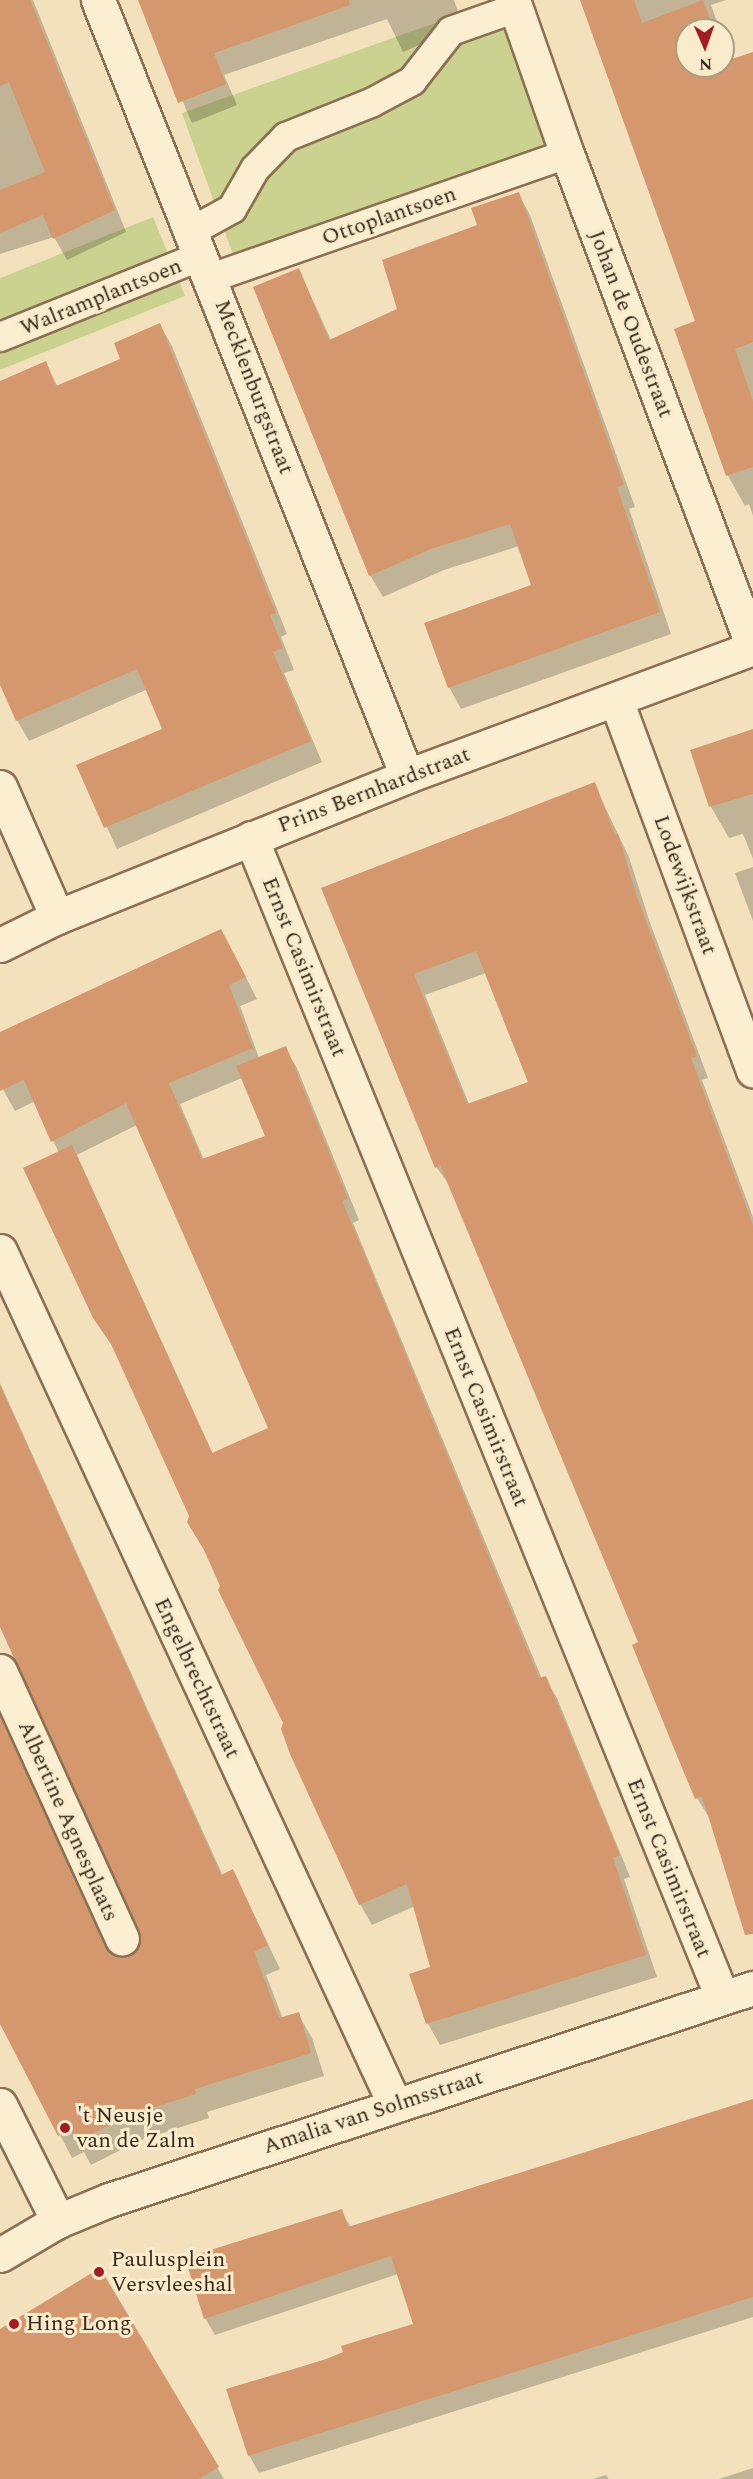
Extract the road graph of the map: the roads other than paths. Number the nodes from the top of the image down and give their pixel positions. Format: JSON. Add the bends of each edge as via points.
{"nodes":[{"id":1,"x":98,"y":0,"type":"edge"},
{"id":2,"x":515,"y":4,"type":"edge"},
{"id":3,"x":567,"y":154,"type":"junction"},
{"id":4,"x":202,"y":255,"type":"junction"},
{"id":5,"x":0,"y":337,"type":"edge"},
{"id":6,"x":753,"y":648,"type":"edge"},
{"id":7,"x":616,"y":700,"type":"junction"},
{"id":8,"x":407,"y":776,"type":"junction"},
{"id":9,"x":0,"y":787,"type":"edge"},
{"id":10,"x":251,"y":838,"type":"junction"},
{"id":11,"x":57,"y":917,"type":"junction"},
{"id":12,"x":0,"y":945,"type":"edge"},
{"id":13,"x":753,"y":1070,"type":"edge"},
{"id":14,"x":0,"y":1251,"type":"edge"},
{"id":15,"x":0,"y":1671,"type":"edge"},
{"id":16,"x":122,"y":1939,"type":"dead end"},
{"id":17,"x":753,"y":1988,"type":"edge"},
{"id":18,"x":722,"y":1997,"type":"junction"},
{"id":19,"x":0,"y":2105,"type":"edge"},
{"id":20,"x":395,"y":2105,"type":"junction"},
{"id":21,"x":58,"y":2221,"type":"junction"},
{"id":22,"x":0,"y":2255,"type":"edge"}],
"edges":[{"from":1,"to":4,"type":"street","name":"Mecklenburgstraat"},
{"from":2,"to":3,"type":"street","name":"Johan de Oudestraat"},
{"from":2,"to":4,"type":"street","via":[[451,31],[412,81],[286,137],[255,169]]},
{"from":3,"to":4,"type":"street","name":"Ottoplantsoen"},
{"from":3,"to":6,"type":"street","name":"Johan de Oudestraat"},
{"from":4,"to":5,"type":"street","name":"Walramplantsoen"},
{"from":4,"to":8,"type":"street","name":"Mecklenburgstraat"},
{"from":6,"to":7,"type":"street","name":"Prins Bernhardstraat"},
{"from":7,"to":8,"type":"street","name":"Prins Bernhardstraat"},
{"from":7,"to":13,"type":"street","name":"Lodewijkstraat"},
{"from":8,"to":10,"type":"street","name":"Prins Bernhardstraat"},
{"from":9,"to":11,"type":"street"},
{"from":10,"to":11,"type":"street","name":"Prins Bernhardstraat"},
{"from":10,"to":18,"type":"street","name":"Ernst Casimirstraat"},
{"from":11,"to":12,"type":"street","name":"Prins Bernhardstraat"},
{"from":14,"to":20,"type":"street","name":"Engelbrechtstraat"},
{"from":15,"to":16,"type":"street","name":"Albertine Agnesplaats"},
{"from":17,"to":18,"type":"street","name":"Amalia van Solmsstraat"},
{"from":18,"to":20,"type":"street","name":"Amalia van Solmsstraat"},
{"from":19,"to":21,"type":"street"},
{"from":20,"to":21,"type":"street","name":"Amalia van Solmsstraat","via":[[109,2200]]},
{"from":21,"to":22,"type":"street","name":"Amalia van Solmsstraat"}]}
